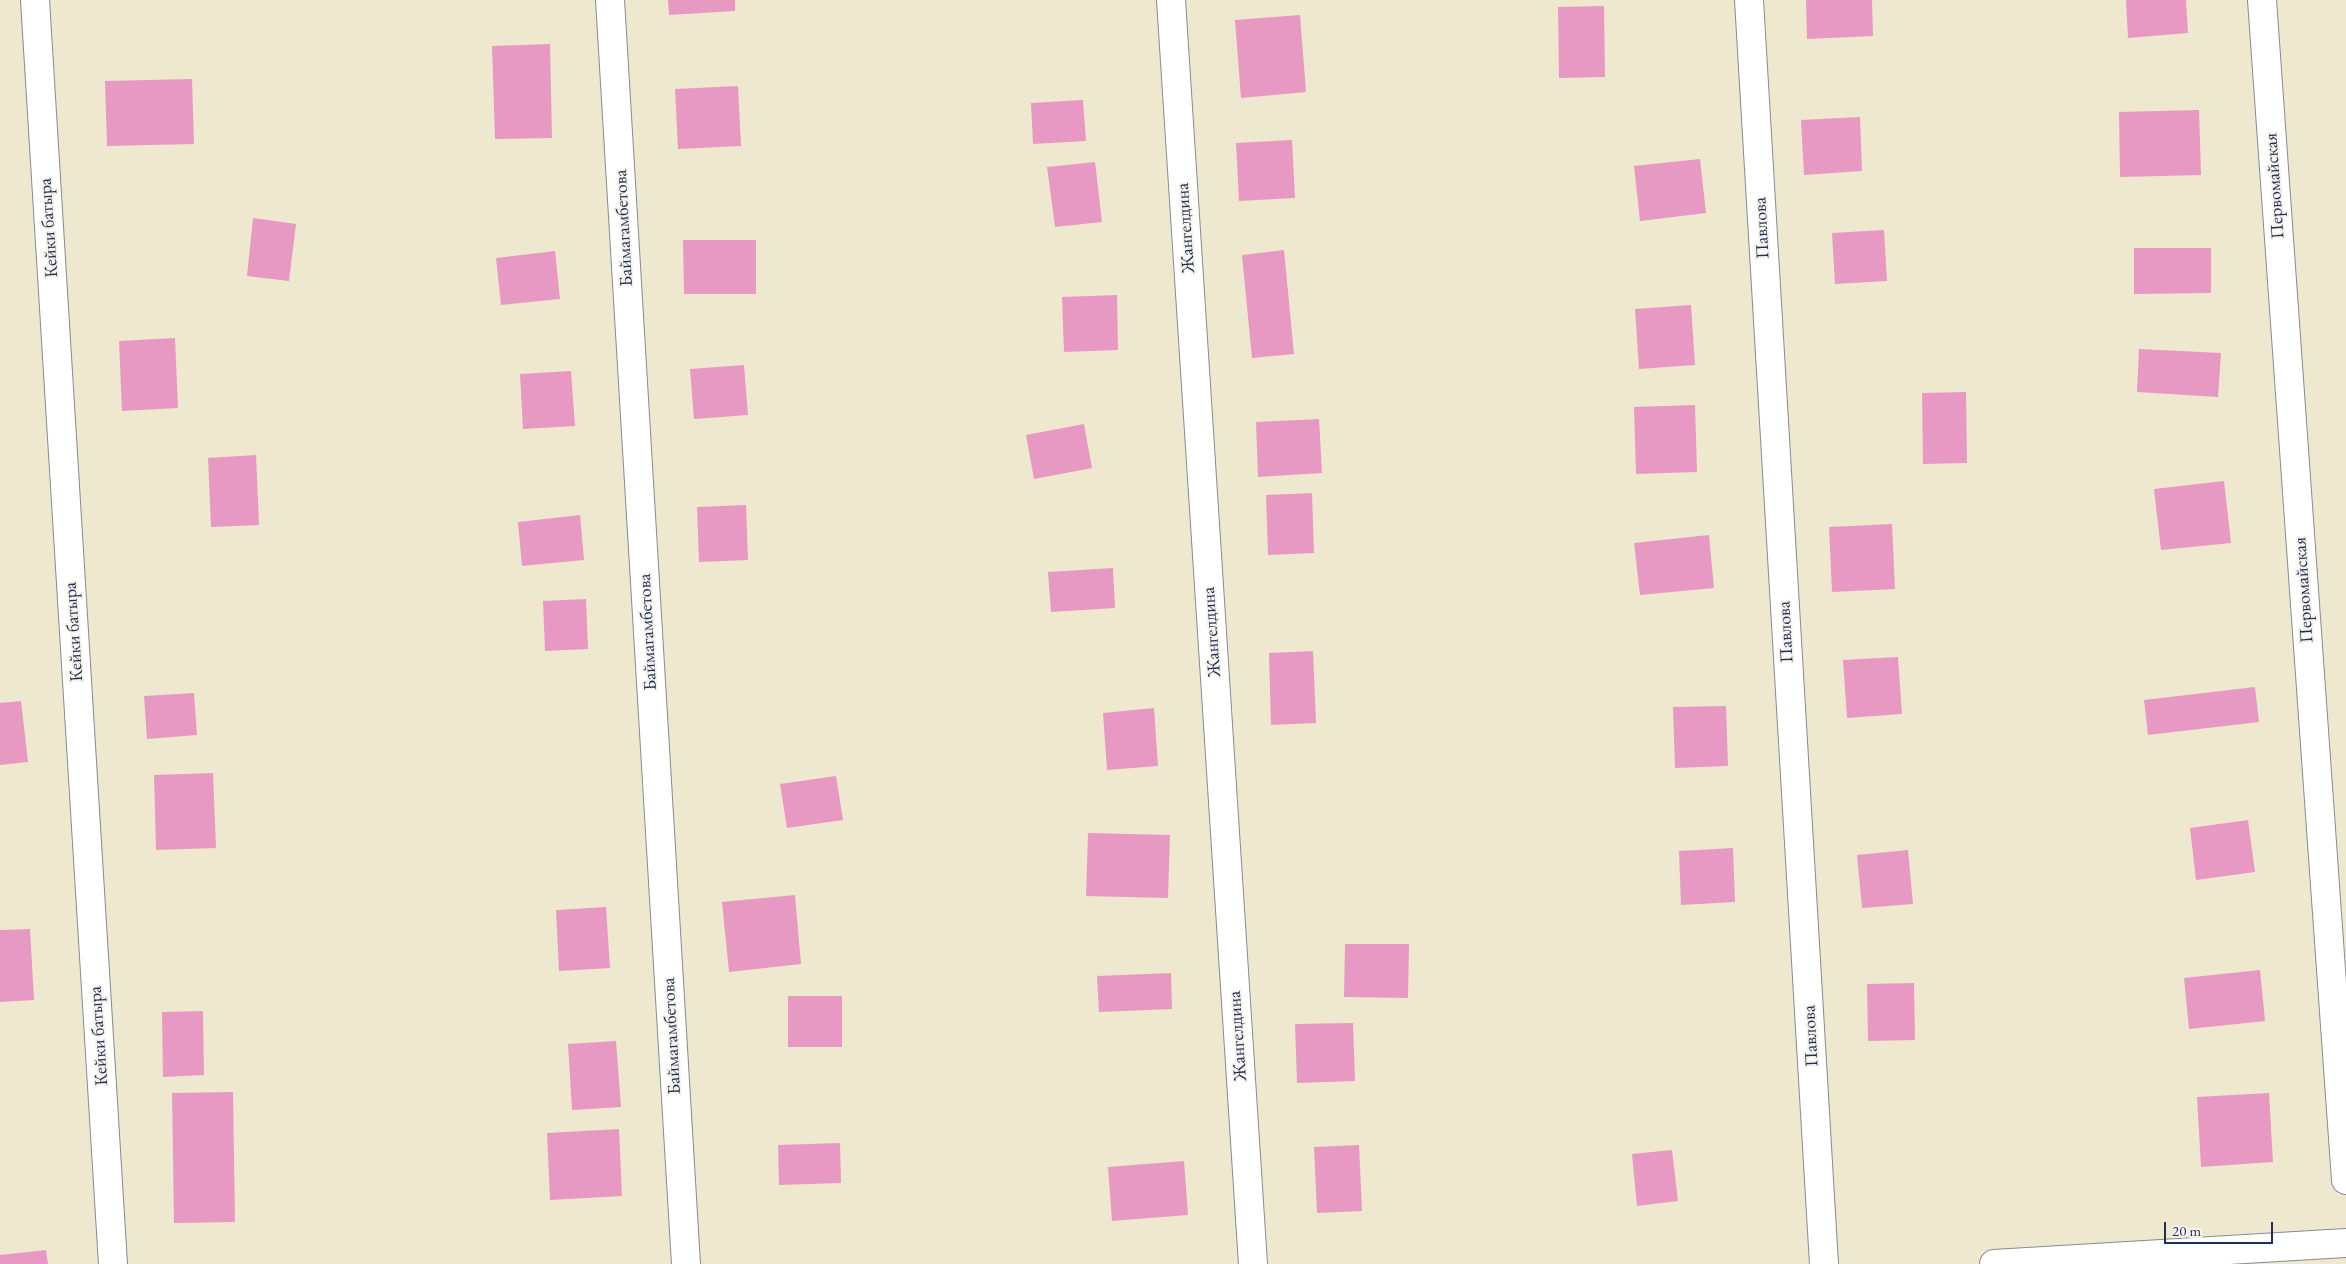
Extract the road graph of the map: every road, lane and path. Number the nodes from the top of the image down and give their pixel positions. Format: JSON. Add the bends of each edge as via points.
{"nodes":[{"id":1,"x":35,"y":0,"type":"edge"},
{"id":2,"x":610,"y":0,"type":"edge"},
{"id":3,"x":1171,"y":0,"type":"edge"},
{"id":4,"x":1749,"y":0,"type":"edge"},
{"id":5,"x":2262,"y":0,"type":"edge"},
{"id":6,"x":2346,"y":1180,"type":"edge"},
{"id":7,"x":2346,"y":1243,"type":"edge"},
{"id":8,"x":113,"y":1264,"type":"edge"},
{"id":9,"x":686,"y":1264,"type":"edge"},
{"id":10,"x":1253,"y":1264,"type":"edge"},
{"id":11,"x":1824,"y":1264,"type":"edge"},
{"id":12,"x":1994,"y":1264,"type":"edge"}],
"edges":[{"from":1,"to":8,"type":"street","name":"Кейки батыра"},
{"from":2,"to":9,"type":"street","name":"Баймагамбетова"},
{"from":3,"to":10,"type":"street","name":"Жангелдина"},
{"from":4,"to":11,"type":"street","name":"Павлова"},
{"from":5,"to":6,"type":"street","name":"Первомайская"},
{"from":7,"to":12,"type":"street"}]}
